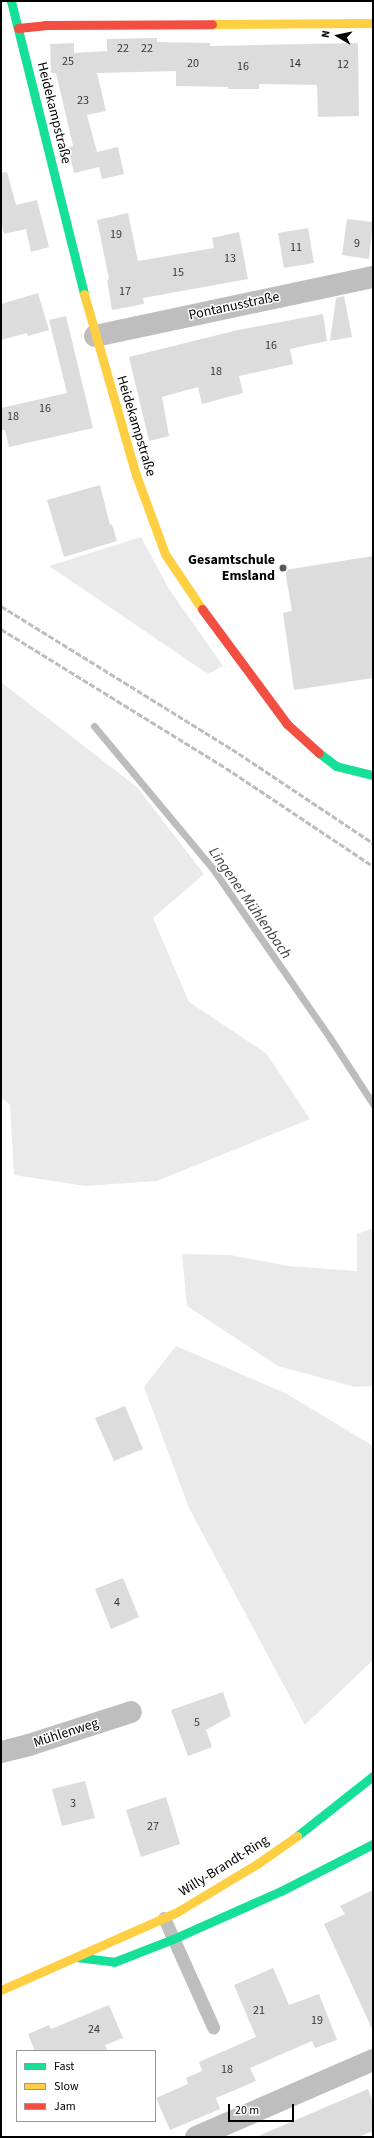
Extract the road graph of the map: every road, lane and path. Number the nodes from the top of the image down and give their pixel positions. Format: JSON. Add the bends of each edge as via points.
{"nodes":[{"id":1,"x":11,"y":1,"type":"edge"},
{"id":2,"x":373,"y":23,"type":"edge"},
{"id":3,"x":18,"y":28,"type":"junction"},
{"id":4,"x":373,"y":277,"type":"edge"},
{"id":5,"x":95,"y":336,"type":"junction"},
{"id":6,"x":373,"y":775,"type":"edge"},
{"id":7,"x":131,"y":1712,"type":"dead end"},
{"id":8,"x":1,"y":1752,"type":"edge"},
{"id":9,"x":373,"y":1776,"type":"edge"},
{"id":10,"x":373,"y":1844,"type":"edge"},
{"id":11,"x":164,"y":1918,"type":"junction"},
{"id":12,"x":173,"y":1939,"type":"junction"},
{"id":13,"x":76,"y":1957,"type":"junction"},
{"id":14,"x":1,"y":1990,"type":"edge"},
{"id":15,"x":213,"y":2027,"type":"dead end"},
{"id":16,"x":373,"y":2060,"type":"edge"},
{"id":17,"x":196,"y":2137,"type":"edge"}],
"edges":[{"from":1,"to":3,"type":"street","name":"Heidekampstraße"},
{"from":2,"to":3,"type":"street","via":[[45,25]]},
{"from":3,"to":5,"type":"street","name":"Heidekampstraße"},
{"from":4,"to":5,"type":"street","name":"Pontanusstraße"},
{"from":5,"to":6,"type":"street","name":"Heidekampstraße","via":[[136,475],[165,554],[216,629],[287,724],[336,766]]},
{"from":7,"to":8,"type":"street","name":"Mühlenweg"},
{"from":9,"to":11,"type":"street","name":"Willy-Brandt-Ring","via":[[257,1864]]},
{"from":10,"to":12,"type":"street","via":[[280,1891]]},
{"from":11,"to":12,"type":"lane"},
{"from":11,"to":13,"type":"street","name":"Willy-Brandt-Ring"},
{"from":12,"to":13,"type":"street","via":[[114,1962]]},
{"from":12,"to":15,"type":"lane"},
{"from":13,"to":14,"type":"street","name":"Willy-Brandt-Ring"},
{"from":16,"to":17,"type":"street"}]}
